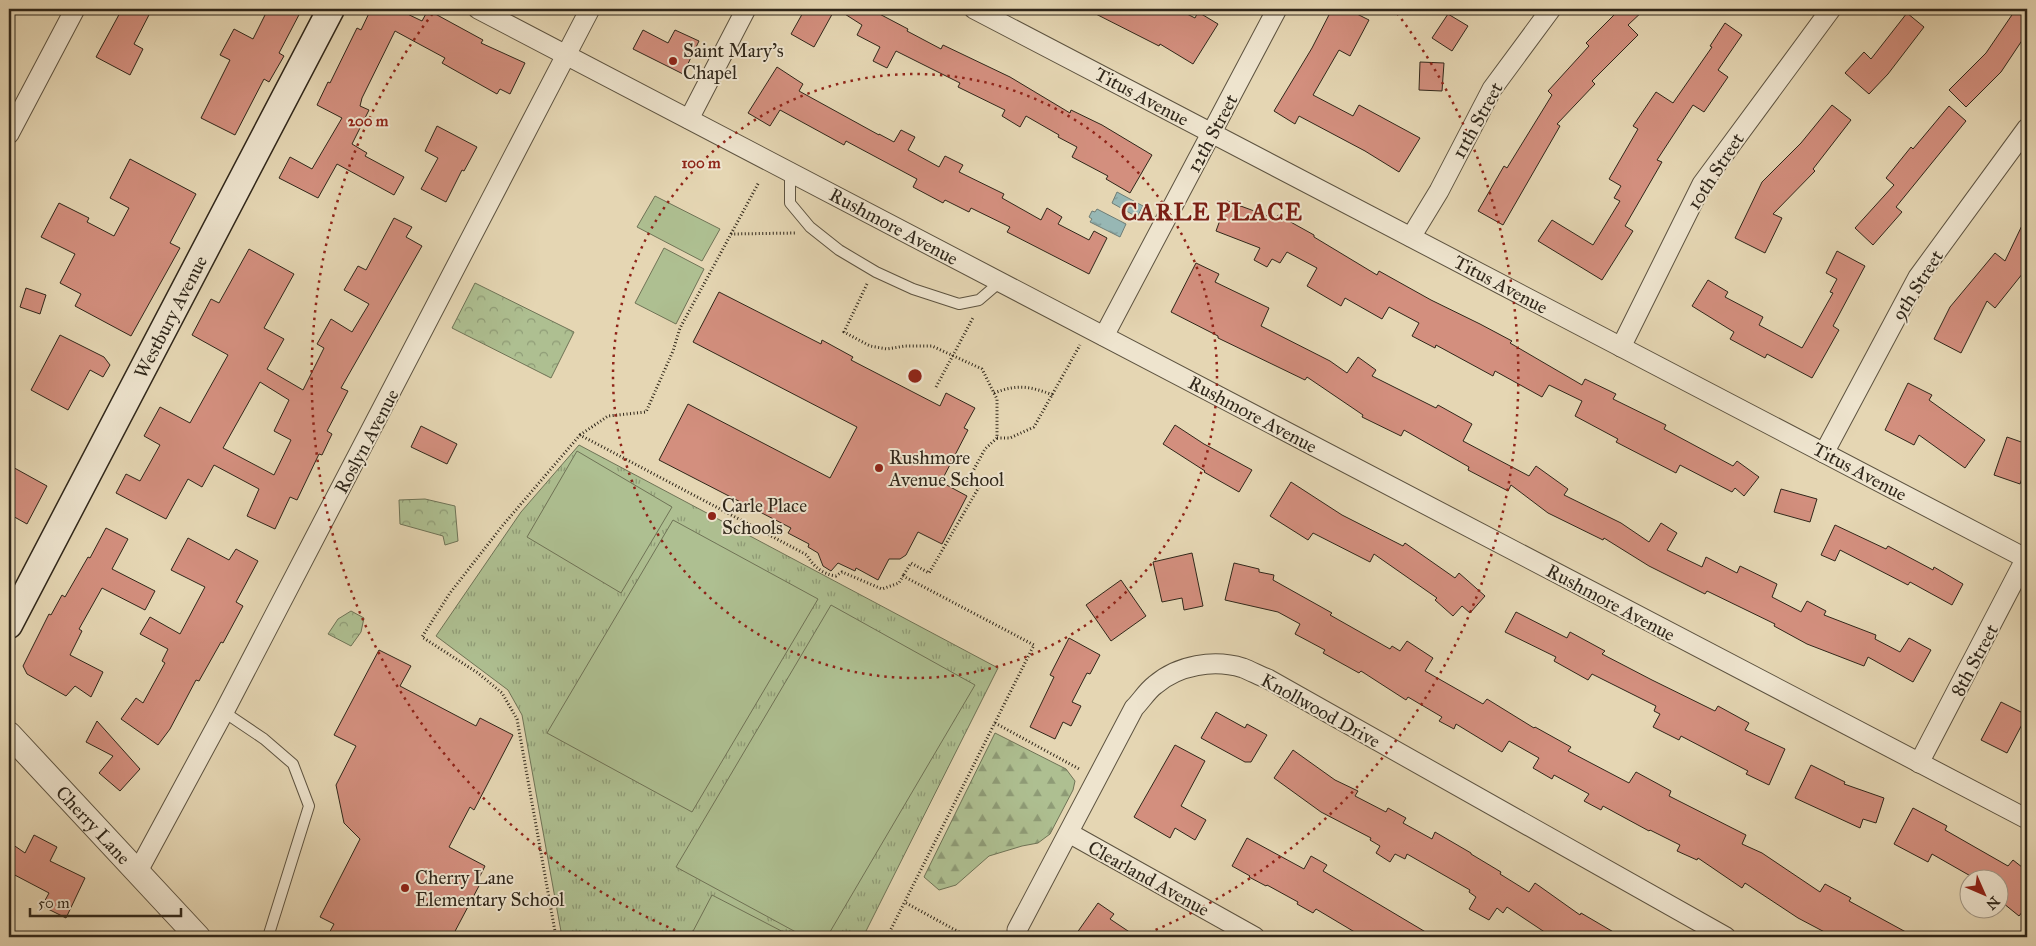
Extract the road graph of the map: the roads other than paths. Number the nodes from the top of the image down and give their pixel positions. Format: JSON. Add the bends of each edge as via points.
{"nodes":[{"id":1,"x":75,"y":9,"type":"edge"},
{"id":2,"x":331,"y":9,"type":"edge"},
{"id":3,"x":478,"y":9,"type":"edge"},
{"id":4,"x":590,"y":9,"type":"edge"},
{"id":5,"x":746,"y":9,"type":"edge"},
{"id":6,"x":974,"y":9,"type":"edge"},
{"id":7,"x":1277,"y":9,"type":"edge"},
{"id":8,"x":1551,"y":9,"type":"edge"},
{"id":9,"x":1831,"y":9,"type":"edge"},
{"id":10,"x":566,"y":55,"type":"junction"},
{"id":11,"x":689,"y":119,"type":"junction"},
{"id":12,"x":2027,"y":128,"type":"edge"},
{"id":13,"x":1212,"y":133,"type":"junction"},
{"id":14,"x":9,"y":134,"type":"edge"},
{"id":15,"x":790,"y":172,"type":"junction"},
{"id":16,"x":1411,"y":237,"type":"junction"},
{"id":17,"x":1000,"y":282,"type":"junction"},
{"id":18,"x":1104,"y":336,"type":"junction"},
{"id":19,"x":1621,"y":347,"type":"junction"},
{"id":20,"x":1824,"y":453,"type":"junction"},
{"id":21,"x":2027,"y":558,"type":"edge"},
{"id":22,"x":9,"y":625,"type":"edge"},
{"id":23,"x":224,"y":712,"type":"junction"},
{"id":24,"x":9,"y":734,"type":"edge"},
{"id":25,"x":1920,"y":763,"type":"junction"},
{"id":26,"x":2027,"y":819,"type":"edge"},
{"id":27,"x":1069,"y":833,"type":"junction"},
{"id":28,"x":138,"y":871,"type":"junction"},
{"id":29,"x":1017,"y":930,"type":"dead end"},
{"id":30,"x":198,"y":937,"type":"edge"},
{"id":31,"x":268,"y":937,"type":"edge"},
{"id":32,"x":1255,"y":937,"type":"edge"},
{"id":33,"x":1726,"y":937,"type":"edge"}],
"edges":[{"from":1,"to":14,"type":"street"},
{"from":2,"to":22,"type":"main road","name":"Westbury Avenue"},
{"from":3,"to":10,"type":"street","name":"Rushmore Avenue"},
{"from":4,"to":10,"type":"street","name":"Roslyn Avenue"},
{"from":5,"to":11,"type":"street"},
{"from":6,"to":13,"type":"street","name":"Titus Avenue"},
{"from":7,"to":13,"type":"street","name":"12th Street"},
{"from":8,"to":16,"type":"street","name":"11th Street","via":[[1492,89]]},
{"from":9,"to":19,"type":"street","name":"10th Street","via":[[1702,184]]},
{"from":10,"to":11,"type":"street","name":"Rushmore Avenue"},
{"from":10,"to":23,"type":"street","name":"Roslyn Avenue"},
{"from":11,"to":15,"type":"street","name":"Rushmore Avenue"},
{"from":12,"to":20,"type":"street","name":"9th Street","via":[[1918,277]]},
{"from":13,"to":16,"type":"street","name":"Titus Avenue"},
{"from":13,"to":18,"type":"street","name":"12th Street"},
{"from":15,"to":17,"type":"street","name":"Rushmore Avenue"},
{"from":15,"to":17,"type":"lane","via":[[790,203],[810,228],[876,272],[913,289],[959,304],[979,300]]},
{"from":16,"to":19,"type":"street","name":"Titus Avenue"},
{"from":17,"to":18,"type":"street","name":"Rushmore Avenue"},
{"from":18,"to":25,"type":"street","name":"Rushmore Avenue"},
{"from":19,"to":20,"type":"street","name":"Titus Avenue"},
{"from":20,"to":21,"type":"street","name":"Titus Avenue"},
{"from":21,"to":25,"type":"street","name":"8th Street"},
{"from":23,"to":28,"type":"street","name":"Roslyn Avenue"},
{"from":23,"to":31,"type":"lane","via":[[264,739],[293,764],[309,806]]},
{"from":24,"to":28,"type":"street","name":"Cherry Lane"},
{"from":25,"to":26,"type":"street","name":"Rushmore Avenue"},
{"from":27,"to":29,"type":"street","name":"Knollwood Drive"},
{"from":27,"to":32,"type":"street","name":"Clearland Avenue"},
{"from":27,"to":33,"type":"street","name":"Knollwood Drive","via":[[1134,708],[1155,685],[1178,671],[1220,664],[1242,668],[1268,680]]},
{"from":28,"to":30,"type":"street","name":"Cherry Lane"}]}
